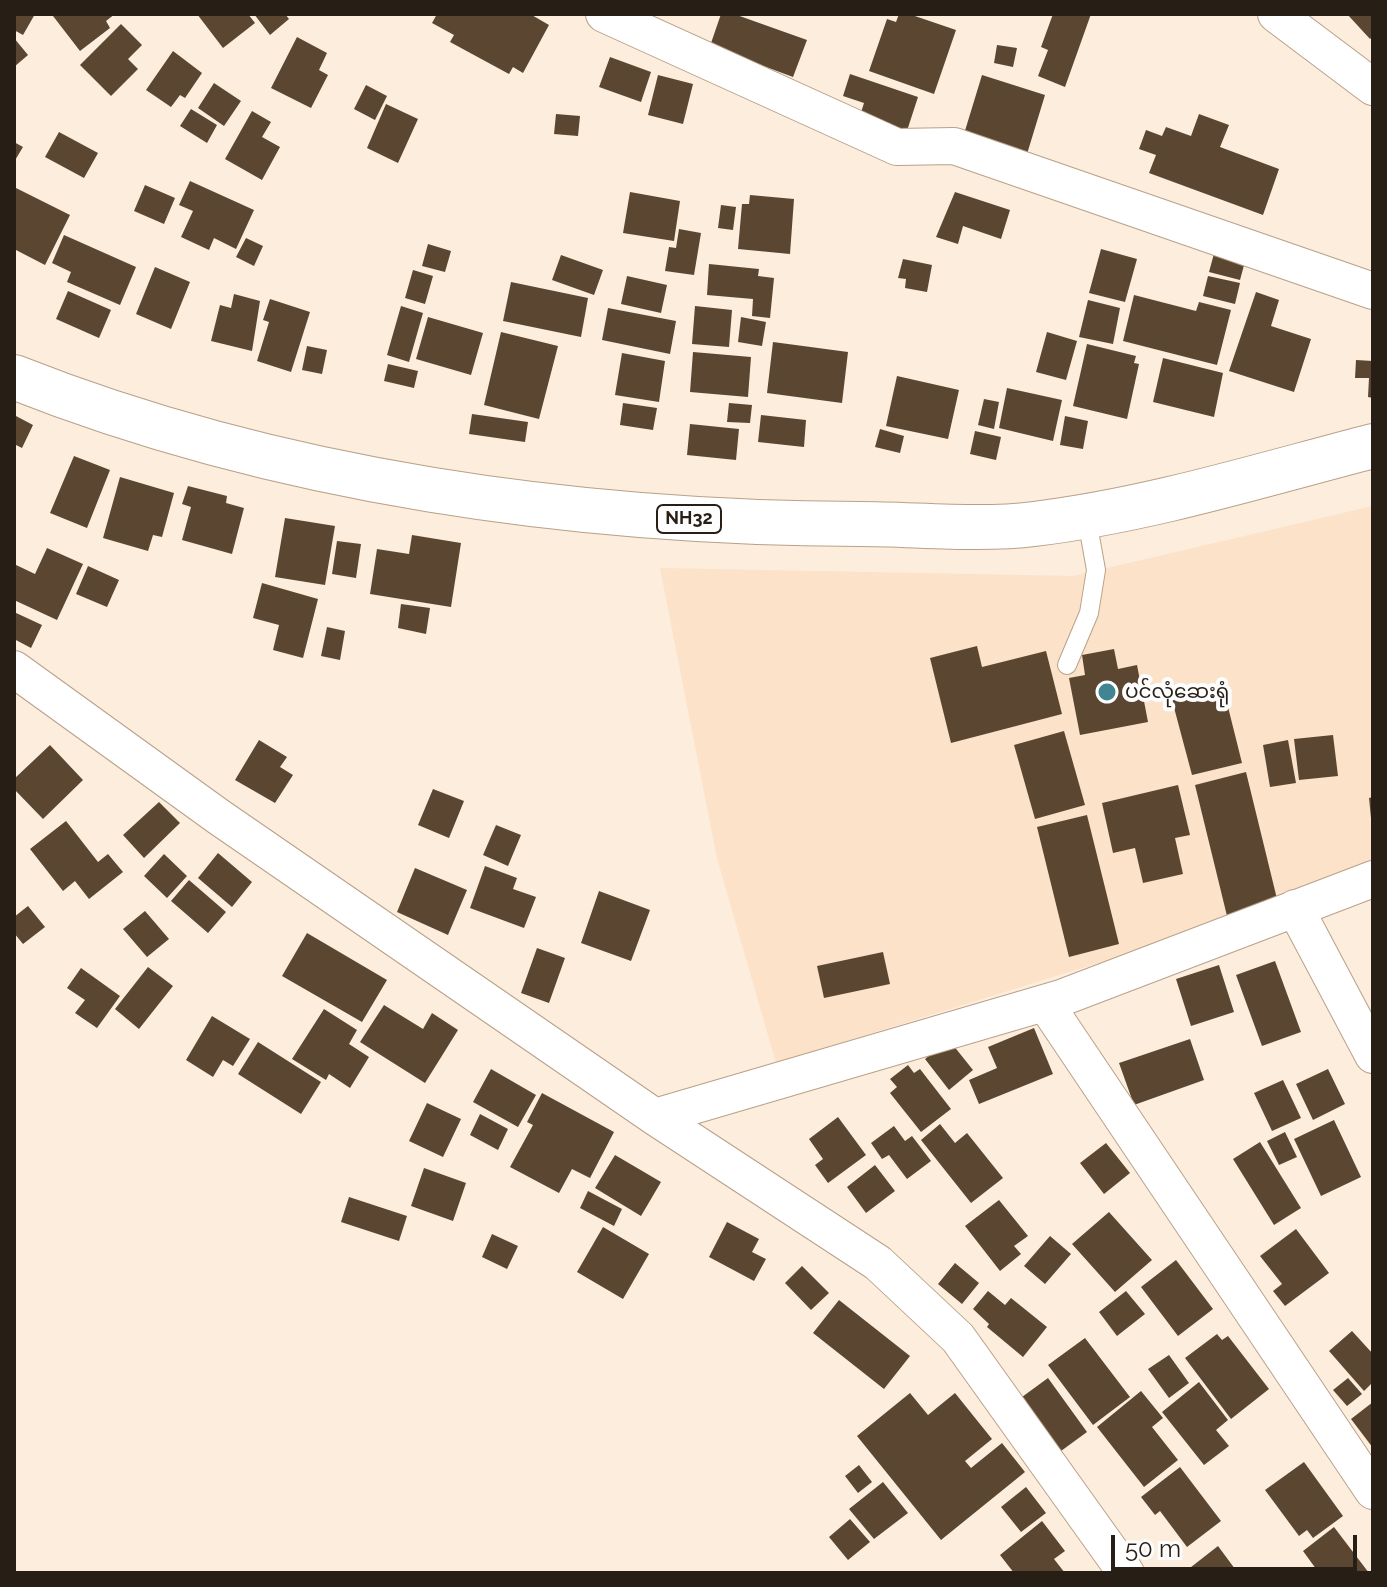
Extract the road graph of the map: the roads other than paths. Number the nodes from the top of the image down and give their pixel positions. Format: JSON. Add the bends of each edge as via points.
{"nodes":[{"id":1,"x":604,"y":14,"type":"edge"},
{"id":2,"x":1276,"y":14,"type":"edge"},
{"id":3,"x":1373,"y":87,"type":"edge"},
{"id":4,"x":1373,"y":291,"type":"edge"},
{"id":5,"x":14,"y":377,"type":"edge"},
{"id":6,"x":1373,"y":446,"type":"edge"},
{"id":7,"x":1086,"y":514,"type":"junction"},
{"id":8,"x":1067,"y":665,"type":"dead end"},
{"id":9,"x":14,"y":669,"type":"edge"},
{"id":10,"x":1373,"y":879,"type":"edge"},
{"id":11,"x":1295,"y":908,"type":"junction"},
{"id":12,"x":1045,"y":1003,"type":"junction"},
{"id":13,"x":1373,"y":1055,"type":"edge"},
{"id":14,"x":655,"y":1117,"type":"junction"},
{"id":15,"x":1373,"y":1491,"type":"edge"},
{"id":16,"x":1126,"y":1573,"type":"edge"}],
"edges":[{"from":1,"to":4,"type":"street","via":[[897,147],[954,146]]},
{"from":2,"to":3,"type":"street"},
{"from":5,"to":7,"type":"highway","number":"NH32","via":[[82,404],[254,456],[560,510],[749,524],[1032,525]]},
{"from":6,"to":7,"type":"highway","number":"NH32"},
{"from":7,"to":8,"type":"lane","via":[[1096,570],[1089,613]]},
{"from":9,"to":14,"type":"street"},
{"from":10,"to":11,"type":"street"},
{"from":11,"to":12,"type":"street"},
{"from":11,"to":13,"type":"street"},
{"from":12,"to":14,"type":"street"},
{"from":12,"to":15,"type":"street"},
{"from":14,"to":16,"type":"street","via":[[878,1263],[958,1338]]}]}
